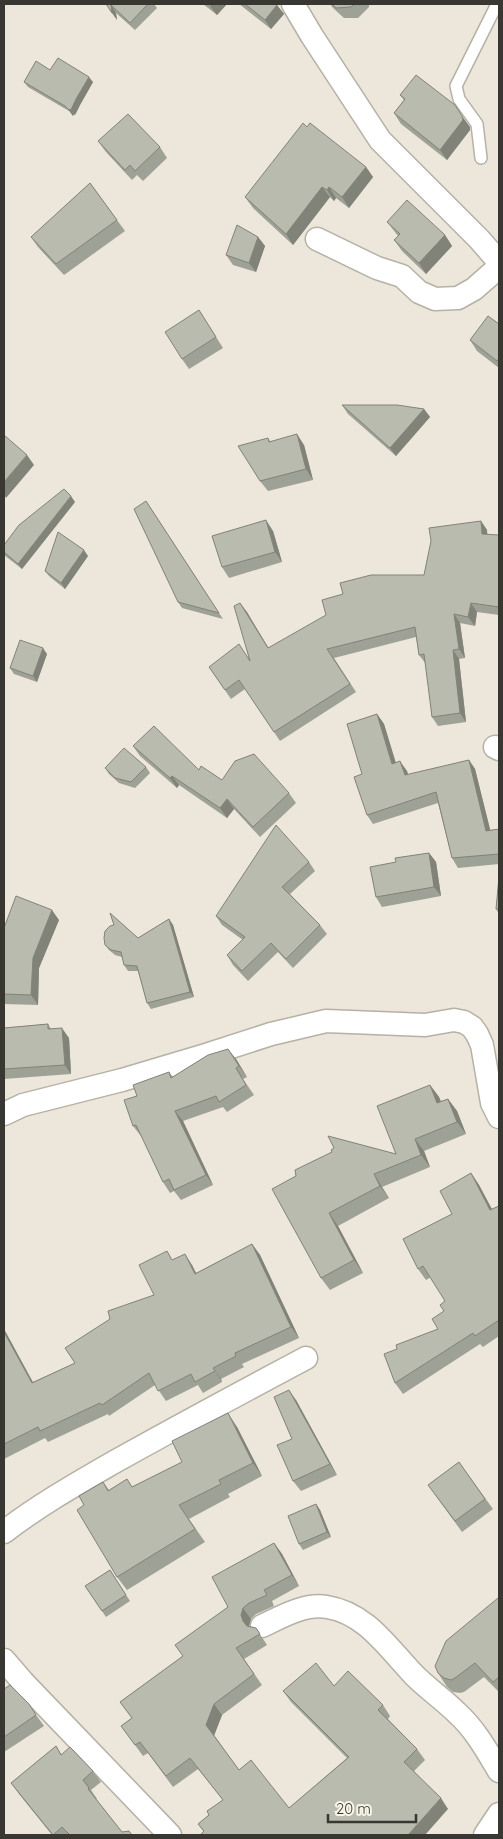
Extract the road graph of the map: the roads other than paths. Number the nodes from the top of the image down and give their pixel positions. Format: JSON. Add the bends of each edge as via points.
{"nodes":[{"id":1,"x":293,"y":4,"type":"edge"},
{"id":2,"x":497,"y":4,"type":"edge"},
{"id":3,"x":481,"y":158,"type":"dead end"},
{"id":4,"x":317,"y":239,"type":"dead end"},
{"id":5,"x":499,"y":262,"type":"edge"},
{"id":6,"x":499,"y":267,"type":"edge"},
{"id":7,"x":4,"y":1114,"type":"edge"},
{"id":8,"x":499,"y":1117,"type":"edge"},
{"id":9,"x":306,"y":1358,"type":"dead end"},
{"id":10,"x":4,"y":1532,"type":"edge"},
{"id":11,"x":262,"y":1626,"type":"dead end"},
{"id":12,"x":4,"y":1660,"type":"edge"},
{"id":13,"x":499,"y":1771,"type":"edge"},
{"id":14,"x":499,"y":1814,"type":"edge"},
{"id":15,"x":170,"y":1835,"type":"edge"},
{"id":16,"x":484,"y":1835,"type":"edge"}],
"edges":[{"from":1,"to":5,"type":"street","via":[[380,140]]},
{"from":2,"to":3,"type":"lane","via":[[456,86],[459,98],[477,124]]},
{"from":4,"to":6,"type":"street","via":[[377,268],[402,276],[419,292],[436,300],[458,298]]},
{"from":7,"to":8,"type":"street","via":[[23,1105],[326,1021],[424,1025],[454,1020],[464,1022],[477,1034],[482,1045],[492,1103]]},
{"from":9,"to":10,"type":"street","via":[[174,1428],[61,1494]]},
{"from":11,"to":13,"type":"street","via":[[303,1608],[325,1606],[344,1611],[366,1623],[416,1677],[458,1714],[477,1736]]},
{"from":12,"to":15,"type":"street"},
{"from":14,"to":16,"type":"street"}]}
